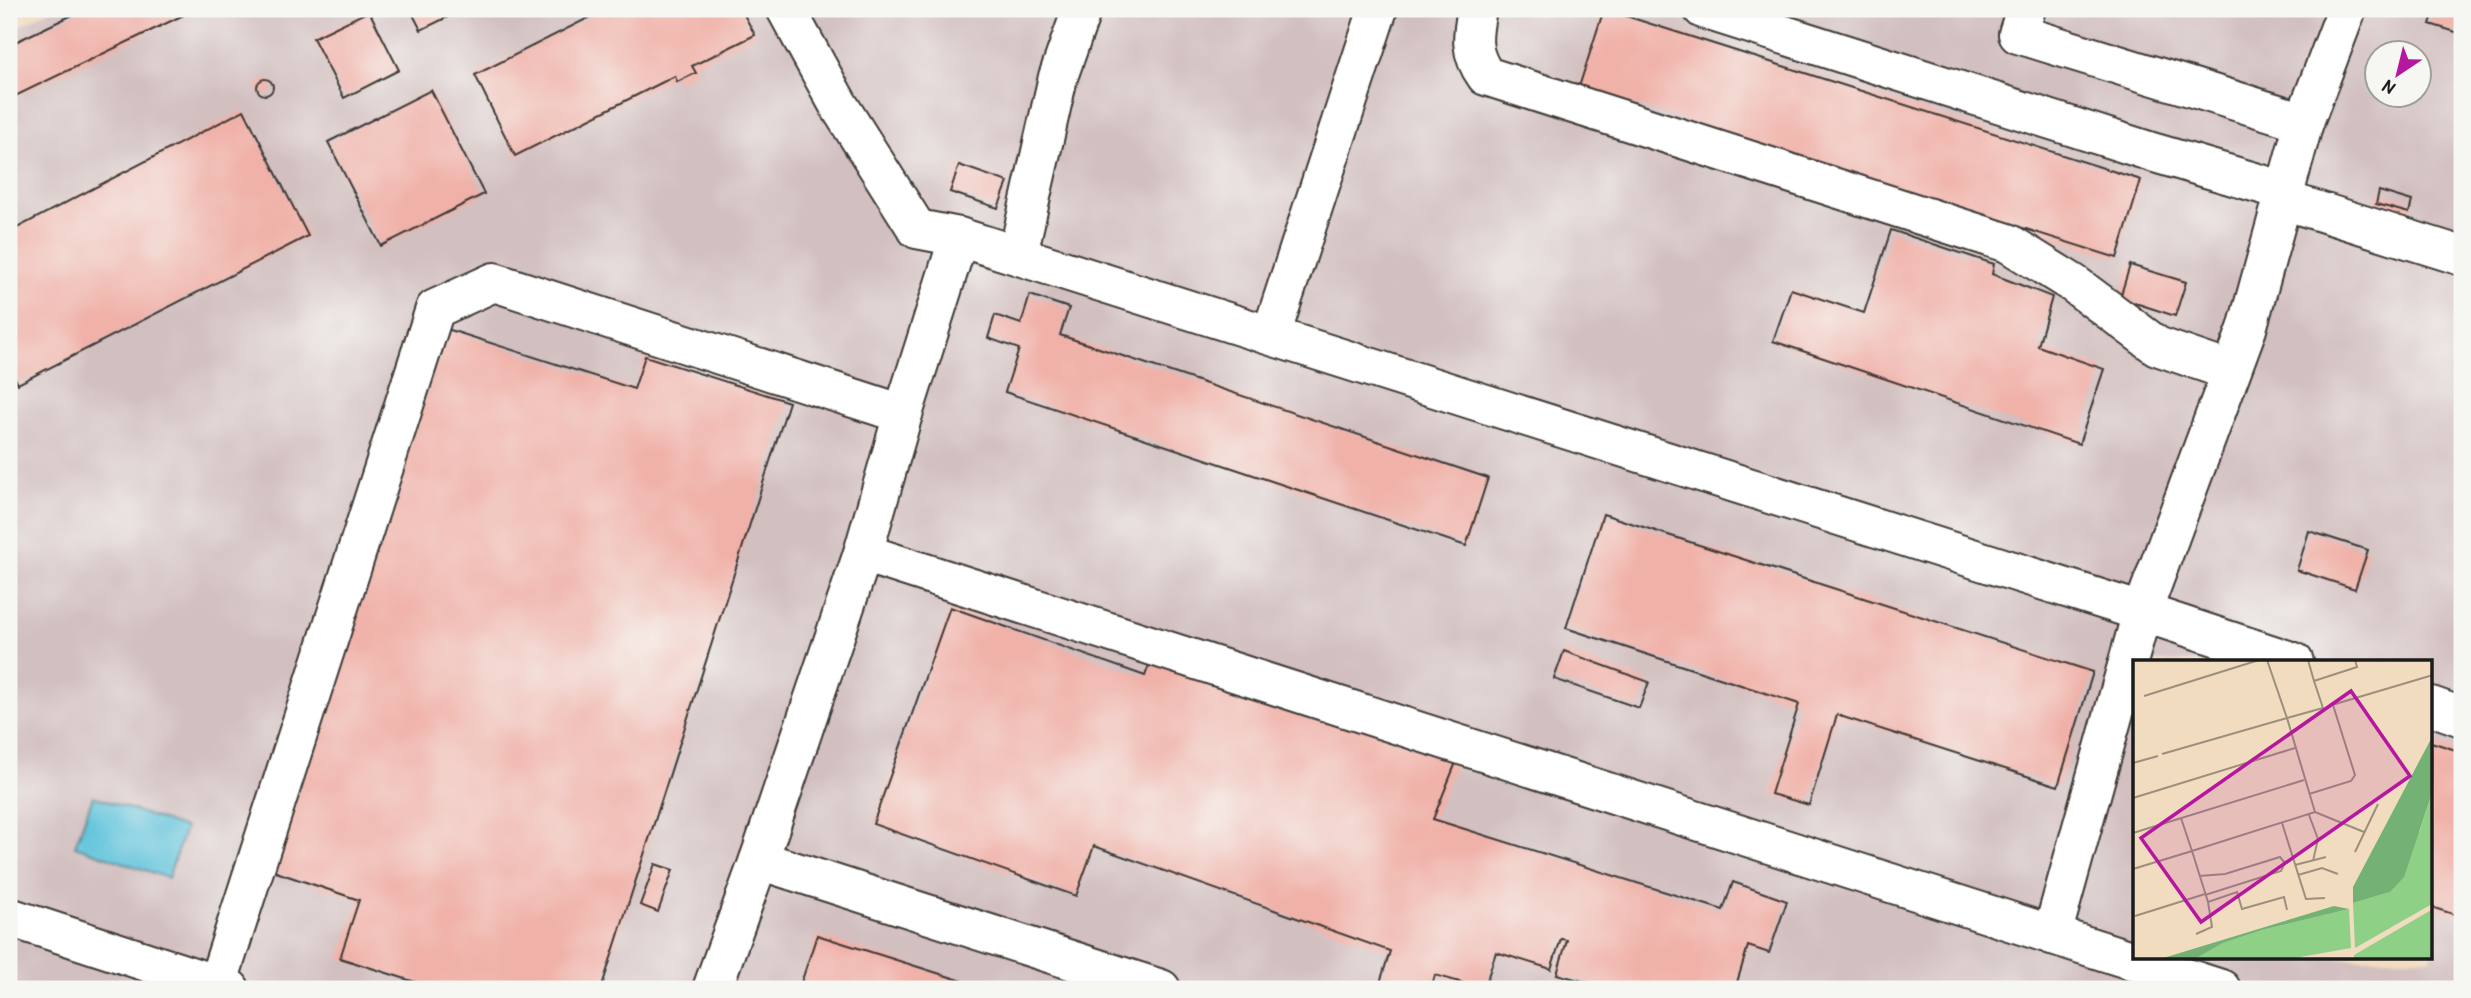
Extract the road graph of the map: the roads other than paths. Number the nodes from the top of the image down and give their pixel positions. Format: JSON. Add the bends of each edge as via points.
{"nodes":[{"id":1,"x":786,"y":9,"type":"edge"},
{"id":2,"x":1082,"y":9,"type":"edge"},
{"id":3,"x":1378,"y":9,"type":"edge"},
{"id":4,"x":1477,"y":9,"type":"edge"},
{"id":5,"x":1703,"y":9,"type":"edge"},
{"id":6,"x":2026,"y":9,"type":"edge"},
{"id":7,"x":2347,"y":9,"type":"edge"},
{"id":8,"x":2304,"y":122,"type":"junction"},
{"id":9,"x":2284,"y":196,"type":"junction"},
{"id":10,"x":959,"y":237,"type":"junction"},
{"id":11,"x":1018,"y":254,"type":"junction"},
{"id":12,"x":2462,"y":256,"type":"edge"},
{"id":13,"x":1271,"y":335,"type":"junction"},
{"id":14,"x":2230,"y":373,"type":"junction"},
{"id":15,"x":903,"y":414,"type":"junction"},
{"id":16,"x":863,"y":553,"type":"junction"},
{"id":17,"x":2142,"y":612,"type":"junction"},
{"id":18,"x":2288,"y":660,"type":"edge"},
{"id":19,"x":2432,"y":706,"type":"edge"},
{"id":20,"x":2462,"y":717,"type":"edge"},
{"id":21,"x":759,"y":860,"type":"junction"},
{"id":22,"x":9,"y":917,"type":"edge"},
{"id":23,"x":2052,"y":935,"type":"junction"},
{"id":24,"x":224,"y":987,"type":"edge"},
{"id":25,"x":712,"y":989,"type":"edge"},
{"id":26,"x":1161,"y":989,"type":"edge"},
{"id":27,"x":2221,"y":989,"type":"edge"}],
"edges":[{"from":1,"to":10,"type":"lane","via":[[838,104],[917,229]]},
{"from":2,"to":11,"type":"lane","via":[[1058,77]]},
{"from":3,"to":13,"type":"lane"},
{"from":4,"to":14,"type":"lane","via":[[1473,48],[1476,64],[1486,76],[2008,243],[2074,284],[2157,346]]},
{"from":5,"to":9,"type":"lane"},
{"from":6,"to":8,"type":"lane","via":[[2018,34]]},
{"from":7,"to":8,"type":"lane"},
{"from":8,"to":9,"type":"lane"},
{"from":9,"to":12,"type":"lane"},
{"from":9,"to":14,"type":"lane"},
{"from":10,"to":11,"type":"lane"},
{"from":10,"to":15,"type":"lane"},
{"from":11,"to":13,"type":"lane"},
{"from":13,"to":17,"type":"lane"},
{"from":14,"to":17,"type":"lane"},
{"from":15,"to":16,"type":"lane"},
{"from":15,"to":24,"type":"lane","via":[[494,282],[435,309]]},
{"from":16,"to":21,"type":"lane"},
{"from":16,"to":23,"type":"lane"},
{"from":17,"to":18,"type":"lane"},
{"from":17,"to":23,"type":"lane"},
{"from":19,"to":20,"type":"lane"},
{"from":21,"to":25,"type":"lane"},
{"from":21,"to":26,"type":"lane"},
{"from":22,"to":24,"type":"lane"},
{"from":23,"to":27,"type":"lane"}]}
